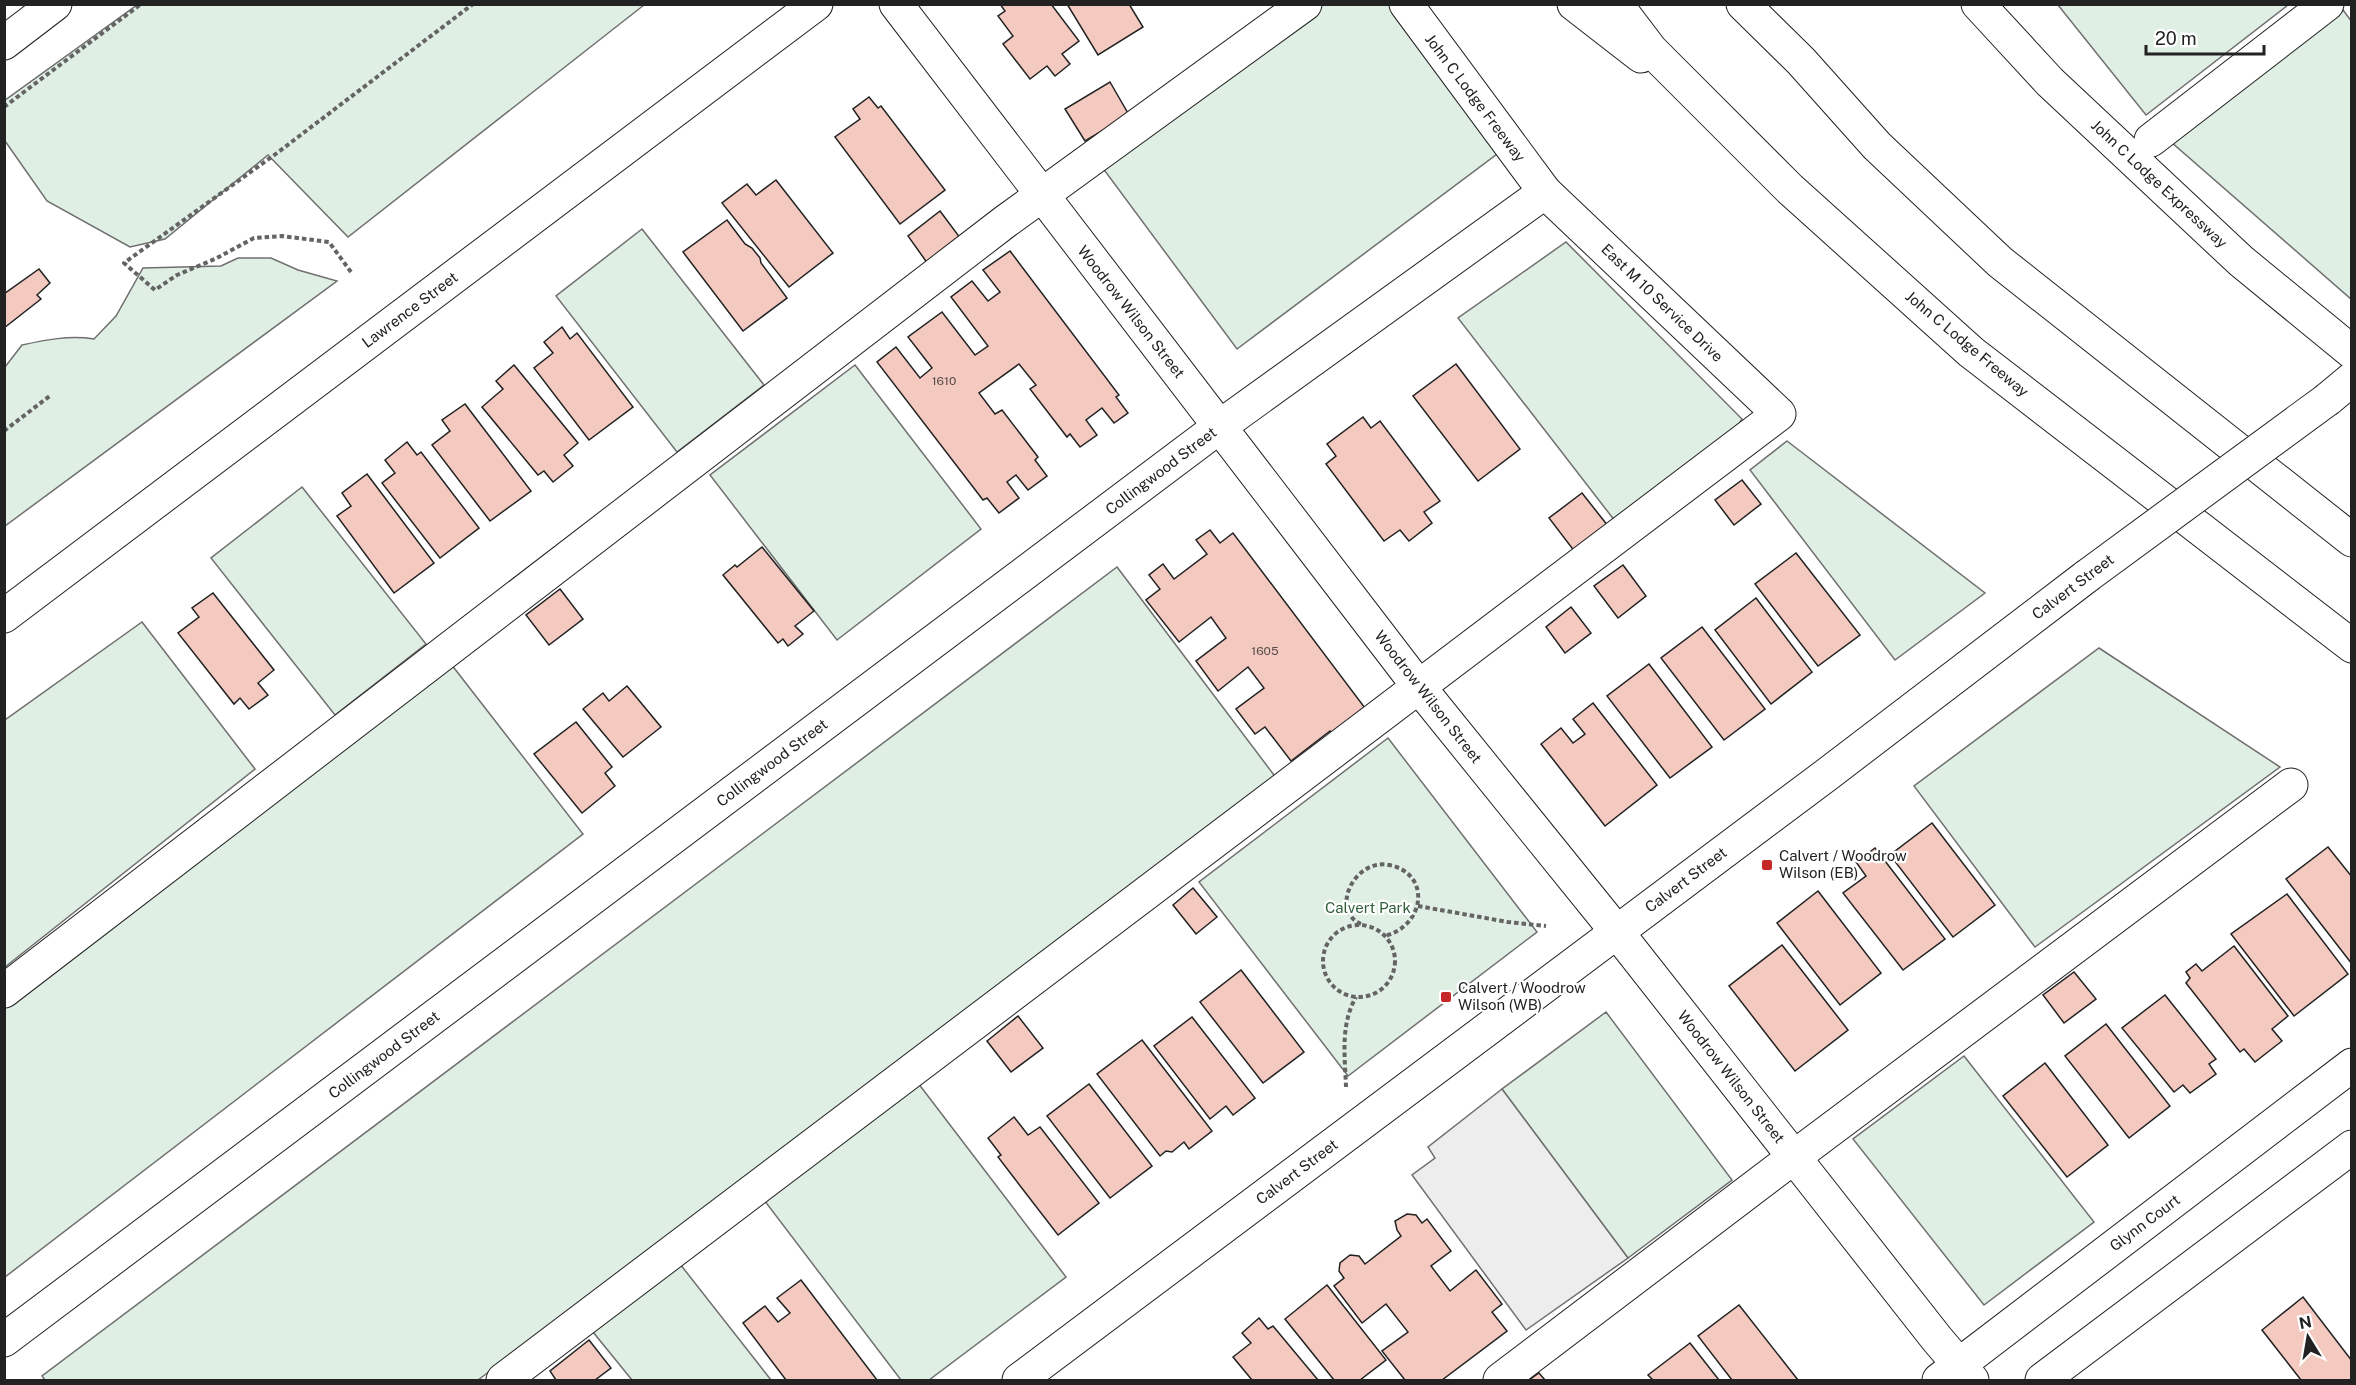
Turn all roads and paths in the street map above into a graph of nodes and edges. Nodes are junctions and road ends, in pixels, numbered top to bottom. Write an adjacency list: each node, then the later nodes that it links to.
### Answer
1 (55, 4): 13 (main road)
2 (141, 4): 15 (path)
3 (473, 4): 19 (path)
4 (816, 4): 26 (main road, Lawrence Street)
5 (896, 4): 18 (main road, Woodrow Wilson Street)
6 (1305, 4): 18 (main road)
7 (1406, 4): 17 (main road, John C Lodge Freeway)
8 (1574, 4): 14 (main road)
9 (1616, 4): 14 (main road, John C Lodge Freeway)
10 (1743, 4): 25 (main road)
11 (1978, 4): 20 (main road, John C Lodge Expressway)
12 (2327, 4): 16 (main road)
13 (4, 43)
14 (1707, 106): 27 (main road, John C Lodge Freeway)
15 (4, 107)
16 (2151, 140)
17 (1545, 192): 23 (main road, Collingwood Street); 28 (main road, East M 10 Service Drive)
18 (1041, 195): 23 (main road, Woodrow Wilson Street); 35 (main road)
19 (351, 272)
20 (2352, 352)
21 (2340, 389): 33 (main road, Calvert Street, bridge)
22 (51, 395): 24 (path)
23 (1219, 427): 28 (main road, Woodrow Wilson Street); 41 (main road, Collingwood Street)
24 (4, 431)
25 (2352, 540)
26 (4, 616)
27 (2352, 646)
28 (1419, 687): 33 (main road, Woodrow Wilson Street); 43 (main road)
29 (2291, 785): 40 (main road)
30 (1418, 906): 31 (path); 32 (path); 34 (path)
31 (1362, 925): 34 (path); 36 (path)
32 (1546, 926)
33 (1617, 932): 40 (main road, Woodrow Wilson Street); 44 (main road, Calvert Street)
34 (1385, 936): 36 (path)
35 (4, 990)
36 (1356, 998): 38 (path)
37 (2352, 1065): 42 (main road, Glynn Court)
38 (1346, 1087)
39 (2352, 1147): 46 (main road)
40 (1794, 1157): 42 (main road, Woodrow Wilson Street); 45 (main road)
41 (4, 1340)
42 (1957, 1375)
43 (504, 1380)
44 (1019, 1380)
45 (1500, 1380)
46 (2042, 1380)

